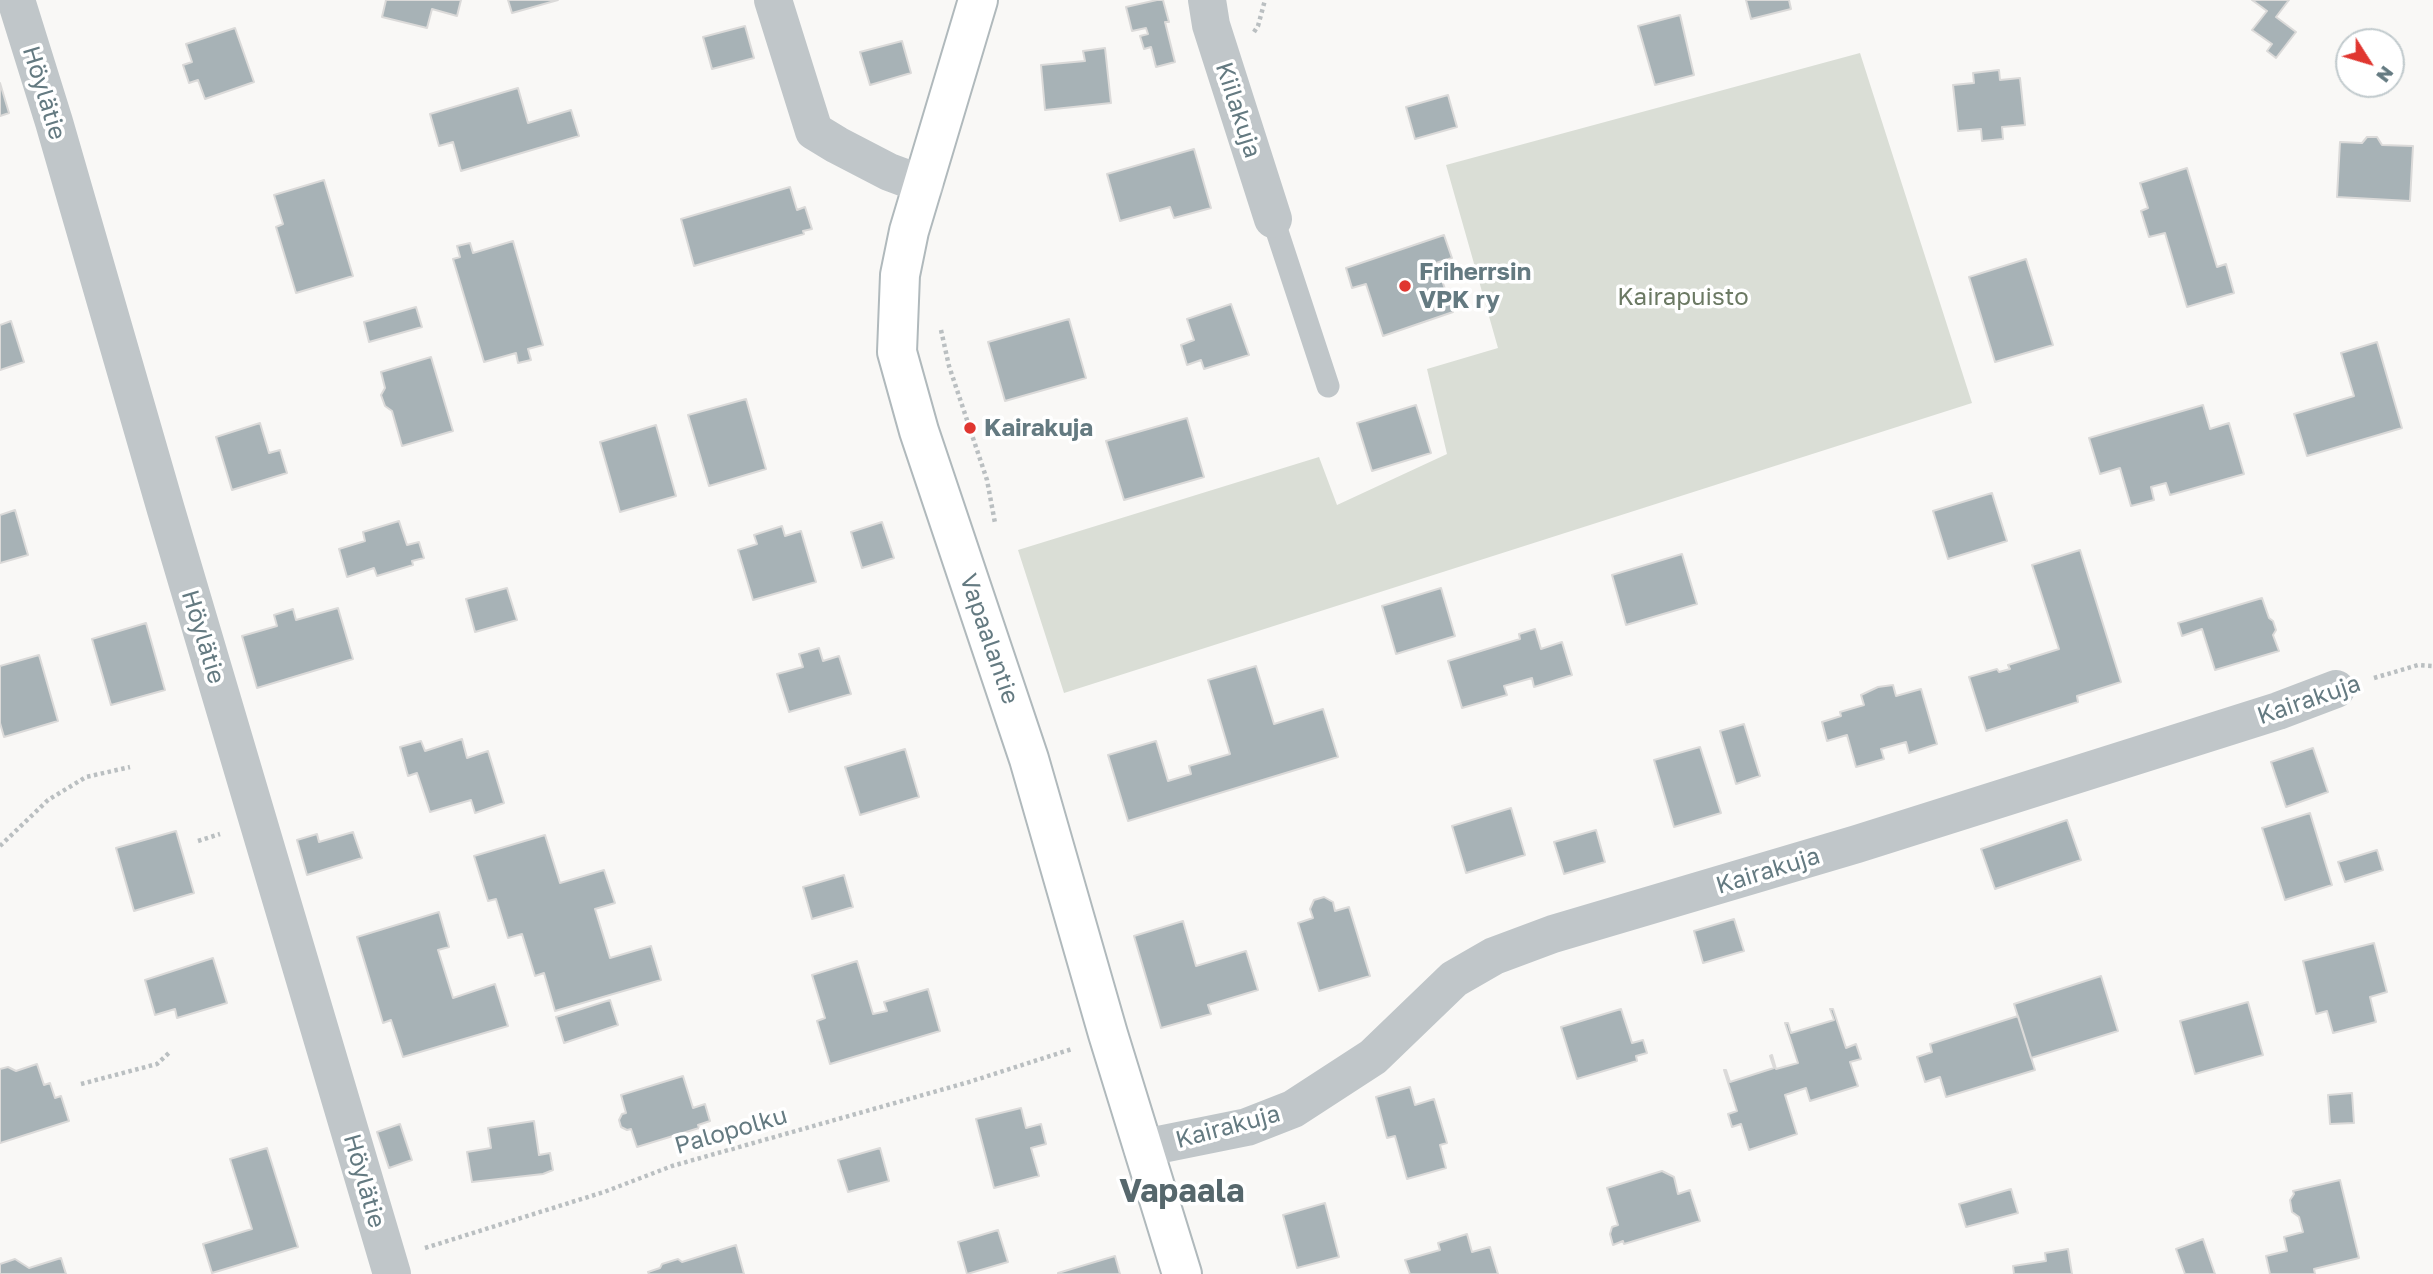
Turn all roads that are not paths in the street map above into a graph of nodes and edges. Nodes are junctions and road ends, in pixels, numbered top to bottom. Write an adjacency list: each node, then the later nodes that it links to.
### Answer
1 (16, 0): 10 (street, Höylätie)
2 (773, 0): 5 (street)
3 (978, 0): 5 (street, Vapaalantie)
4 (1207, 0): 6 (street, Kiilakuja)
5 (924, 185): 9 (street, Vapaalantie)
6 (1273, 219): 7 (lane)
7 (1328, 386)
8 (2336, 689): 9 (street, Kairakuja)
9 (1143, 1148): 11 (street, Vapaalantie)
10 (390, 1266)
11 (1182, 1274)

